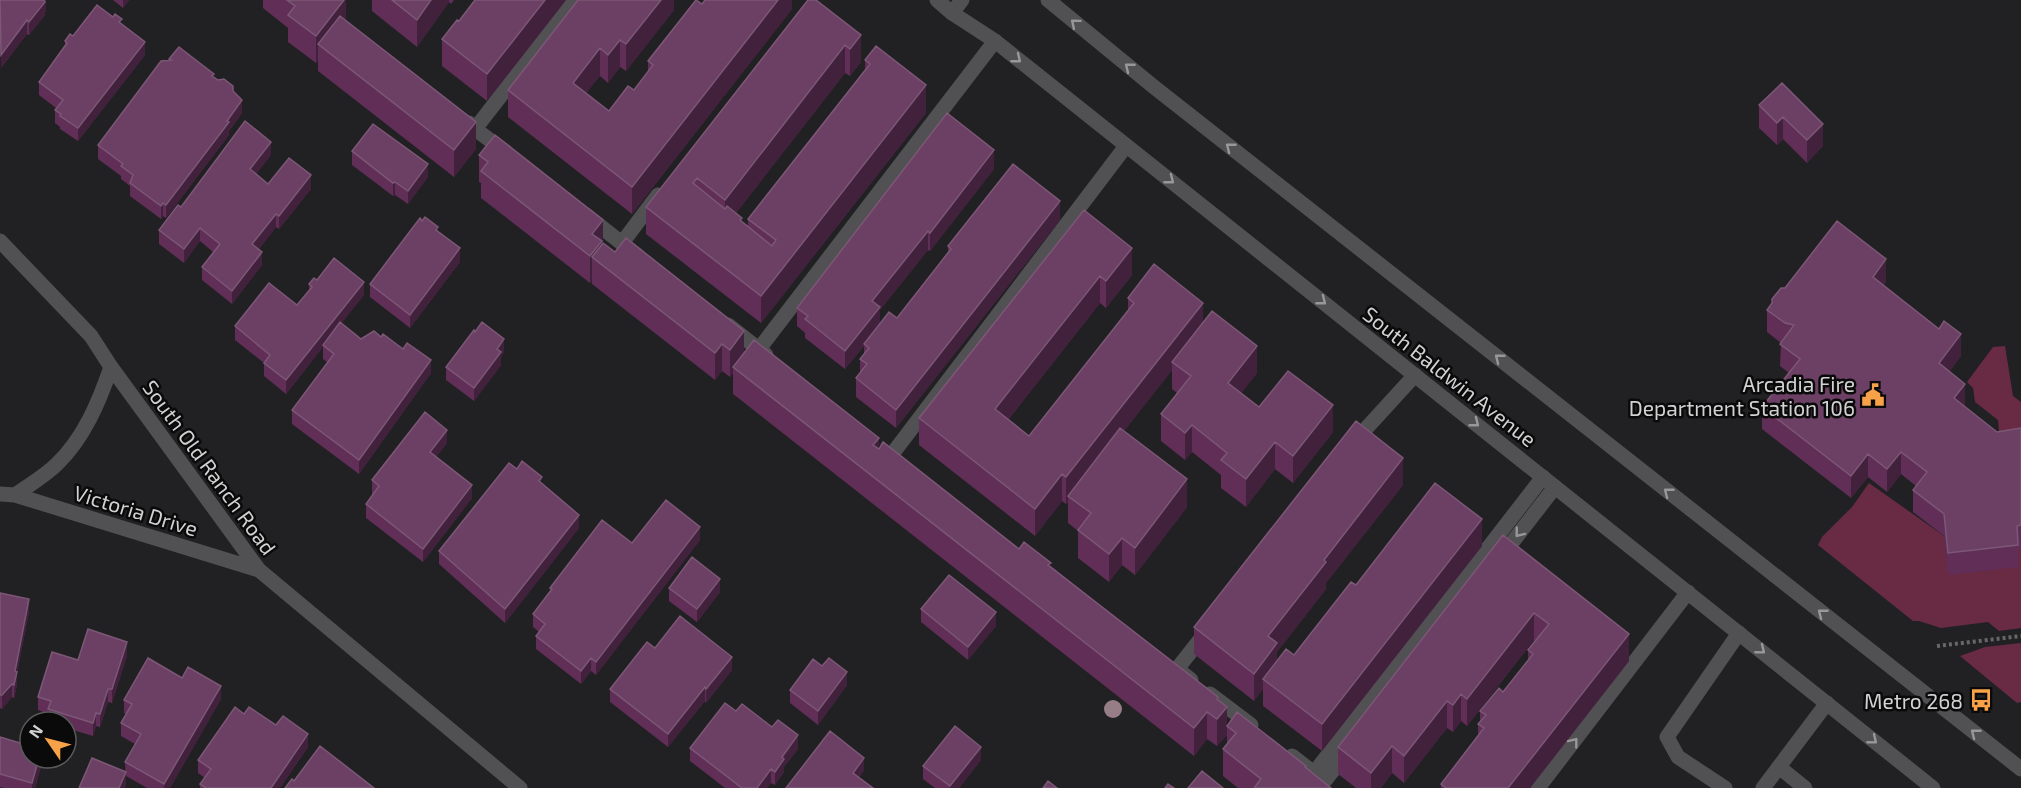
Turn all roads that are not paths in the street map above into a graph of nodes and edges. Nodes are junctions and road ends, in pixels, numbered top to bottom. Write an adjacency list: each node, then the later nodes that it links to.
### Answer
1 (575, 0): 8 (main road)
2 (937, 0): 5 (main road, South Baldwin Avenue)
3 (962, 0): 5 (main road)
4 (1048, 0): 34 (main road, South Baldwin Avenue, one-way to 4)
5 (952, 13): 6 (main road, South Baldwin Avenue)
6 (995, 41): 9 (main road, South Baldwin Avenue, one-way to 9); 17 (main road)
7 (457, 114): 8 (main road)
8 (475, 129): 10 (main road)
9 (1126, 146): 20 (main road, South Baldwin Avenue, one-way to 20); 21 (main road)
10 (521, 164)
11 (665, 187): 14 (main road)
12 (576, 207): 14 (main road)
13 (0, 241): 19 (main road, South Old Ranch Road)
14 (622, 243): 15 (main road)
15 (649, 264)
16 (713, 313): 17 (main road)
17 (759, 349): 18 (main road)
18 (776, 363)
19 (111, 367): 25 (main road); 26 (main road, South Old Ranch Road)
20 (1414, 375): 22 (main road); 23 (main road, South Baldwin Avenue, one-way to 23)
21 (893, 453)
22 (1342, 454)
23 (1543, 477): 24 (main road, South Baldwin Avenue); 32 (main road)
24 (1556, 487): 27 (main road, South Baldwin Avenue); 37 (main road, one-way to 37)
25 (8, 494): 26 (main road, Victoria Drive)
26 (259, 570): 36 (main road, South Old Ranch Road)
27 (1688, 592): 29 (main road, South Baldwin Avenue); 38 (main road, one-way to 27)
28 (1213, 622): 31 (main road)
29 (1739, 633): 30 (main road, South Baldwin Avenue, one-way to 30); 39 (main road)
30 (1827, 704): 33 (main road); 41 (main road, South Baldwin Avenue, one-way to 41)
31 (1259, 731)
32 (1277, 745)
33 (1779, 767): 35 (main road); 40 (main road)
34 (2021, 769)
35 (1766, 787)
36 (520, 788)
37 (1319, 788)
38 (1538, 788)
39 (1725, 788)
40 (1805, 788)
41 (1934, 788)

